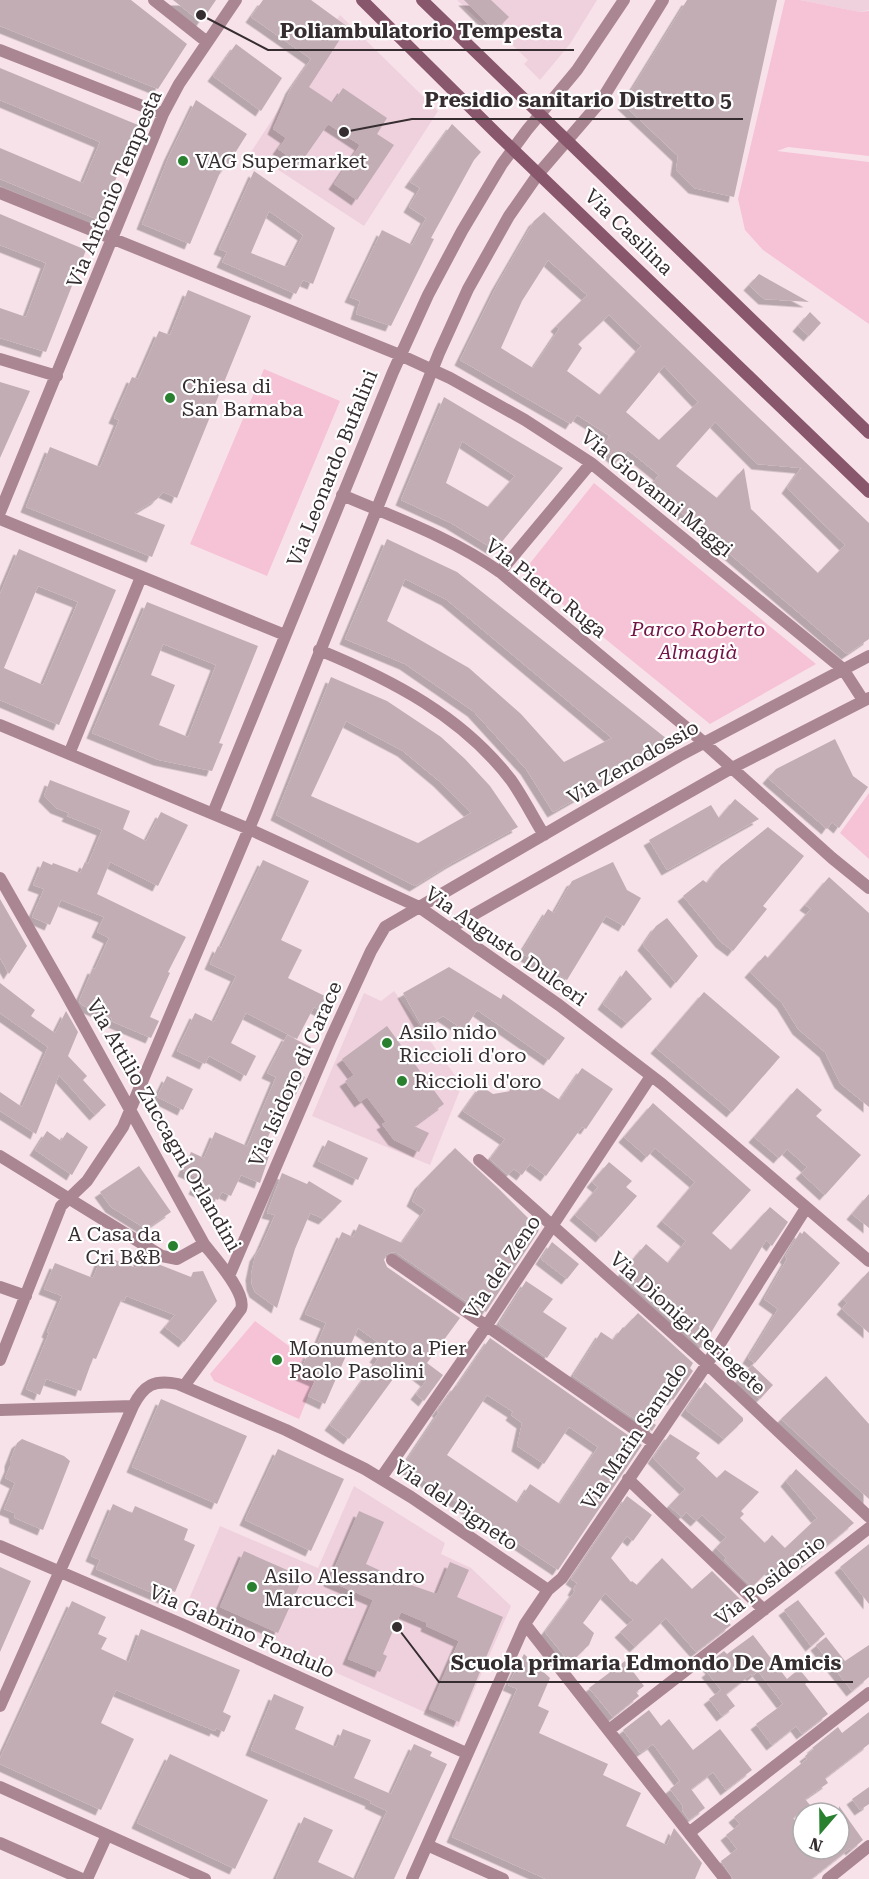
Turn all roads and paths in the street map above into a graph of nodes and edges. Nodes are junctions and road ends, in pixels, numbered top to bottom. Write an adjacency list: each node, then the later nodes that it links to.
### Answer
1 (154, 0): 7 (street)
2 (236, 0): 7 (street, Via Antonio Tempesta)
3 (362, 0): 12 (main road, Via Casilina)
4 (422, 0): 10 (main road, Via Casilina)
5 (624, 0): 10 (street, Via Leonardo Bufalini)
6 (663, 0): 11 (street)
7 (207, 42): 9 (street, Via Antonio Tempesta)
8 (0, 50): 9 (street)
9 (163, 114): 15 (street, Via Antonio Tempesta)
10 (540, 115): 11 (main road, Via Casilina); 12 (street, Via Leonardo Bufalini)
11 (567, 140): 13 (street); 20 (main road, Via Casilina)
12 (512, 148): 13 (main road, Via Casilina); 16 (street, Via Leonardo Bufalini)
13 (539, 173): 18 (street); 22 (main road, Via Casilina)
14 (0, 193): 15 (street)
15 (113, 239): 16 (street); 19 (street, Via Antonio Tempesta)
16 (400, 355): 18 (street, Via Giovanni Maggi); 23 (street, Via Leonardo Bufalini)
17 (0, 359): 19 (street)
18 (432, 370): 21 (street, Via Giovanni Maggi); 24 (street)
19 (57, 376): 25 (street, Via Antonio Tempesta)
20 (869, 433)
21 (591, 463): 27 (street); 32 (street, Via Giovanni Maggi)
22 (869, 492)
23 (342, 495): 24 (street, Via Pietro Ruga); 29 (street, Via Leonardo Bufalini)
24 (377, 510): 27 (street, Via Pietro Ruga); 30 (street)
25 (0, 512)
26 (0, 519): 28 (street)
27 (500, 572): 35 (street, Via Pietro Ruga)
28 (141, 577): 29 (street); 36 (street)
29 (285, 635): 38 (street, Via Leonardo Bufalini)
30 (319, 650): 39 (street); 40 (street)
31 (869, 656): 32 (street, Via Zenodossio)
32 (843, 669): 33 (street, Via Giovanni Maggi); 35 (street, Via Zenodossio)
33 (866, 699): 37 (street)
34 (0, 725): 36 (street, Via Augusto Dulceri)
35 (704, 743): 37 (street, Via Pietro Ruga); 40 (street, Via Zenodossio)
36 (69, 754): 38 (street, Via Augusto Dulceri)
37 (730, 769): 42 (street, Via Pietro Ruga); 44 (street)
38 (213, 813): 39 (street, Via Augusto Dulceri)
39 (249, 829): 43 (street, Via Augusto Dulceri); 46 (street)
40 (544, 835): 43 (street, Via Zenodossio)
41 (0, 878): 46 (street, Via Attilio Zuccagni Orlandini)
42 (869, 888)
43 (419, 907): 44 (street, Via Augusto Dulceri); 55 (street, Via Isidoro di Carace)
44 (450, 928): 45 (street, Via Augusto Dulceri)
45 (651, 1076): 50 (street, Via Augusto Dulceri); 51 (street, Via dei Zeno)
46 (130, 1110): 49 (street); 52 (street, Via Attilio Zuccagni Orlandini)
47 (0, 1156): 49 (street)
48 (479, 1160): 51 (street, Via Dionigi Periegete)
49 (68, 1199): 52 (street); 57 (street)
50 (806, 1208): 54 (street, Via Augusto Dulceri); 60 (street, Via Marin Sanudo)
51 (552, 1227): 58 (street, Via dei Zeno); 60 (street, Via Dionigi Periegete)
52 (204, 1244): 55 (street, Via Attilio Zuccagni Orlandini)
53 (392, 1260): 58 (street)
54 (869, 1261)
55 (229, 1276): 61 (street, Via Attilio Zuccagni Orlandini)
56 (0, 1287): 57 (street)
57 (26, 1296): 59 (street)
58 (487, 1325): 64 (street); 65 (street, Via dei Zeno)
59 (0, 1360)
60 (707, 1364): 64 (street, Via Marin Sanudo); 67 (street, Via Dionigi Periegete)
61 (184, 1386): 62 (street, Via del Pigneto); 65 (street, Via del Pigneto)
62 (133, 1406): 63 (street); 70 (street)
63 (0, 1410)
64 (653, 1442): 66 (street, Via Marin Sanudo)
65 (381, 1478): 71 (street, Via del Pigneto)
66 (628, 1479): 71 (street, Via Marin Sanudo); 72 (street)
67 (869, 1517)
68 (869, 1528): 72 (street, Via Posidonio)
69 (0, 1546): 70 (street, Via Gabrino Fondulo)
70 (60, 1572): 75 (street); 77 (street, Via Gabrino Fondulo)
71 (548, 1590): 73 (street)
72 (764, 1610): 76 (street, Via Posidonio)
73 (525, 1624): 76 (street); 77 (street)
74 (869, 1693): 79 (street)
75 (0, 1706)
76 (609, 1730): 79 (street)
77 (466, 1754): 82 (street)
78 (0, 1787): 80 (street)
79 (690, 1832): 89 (street)
80 (107, 1835): 85 (street); 86 (street)
81 (0, 1843): 84 (street)
82 (427, 1845): 87 (street); 88 (street)
83 (869, 1846): 90 (street)
84 (82, 1879)
85 (87, 1879)
86 (205, 1879)
87 (412, 1879)
88 (503, 1879)
89 (725, 1879)
90 (828, 1879)

